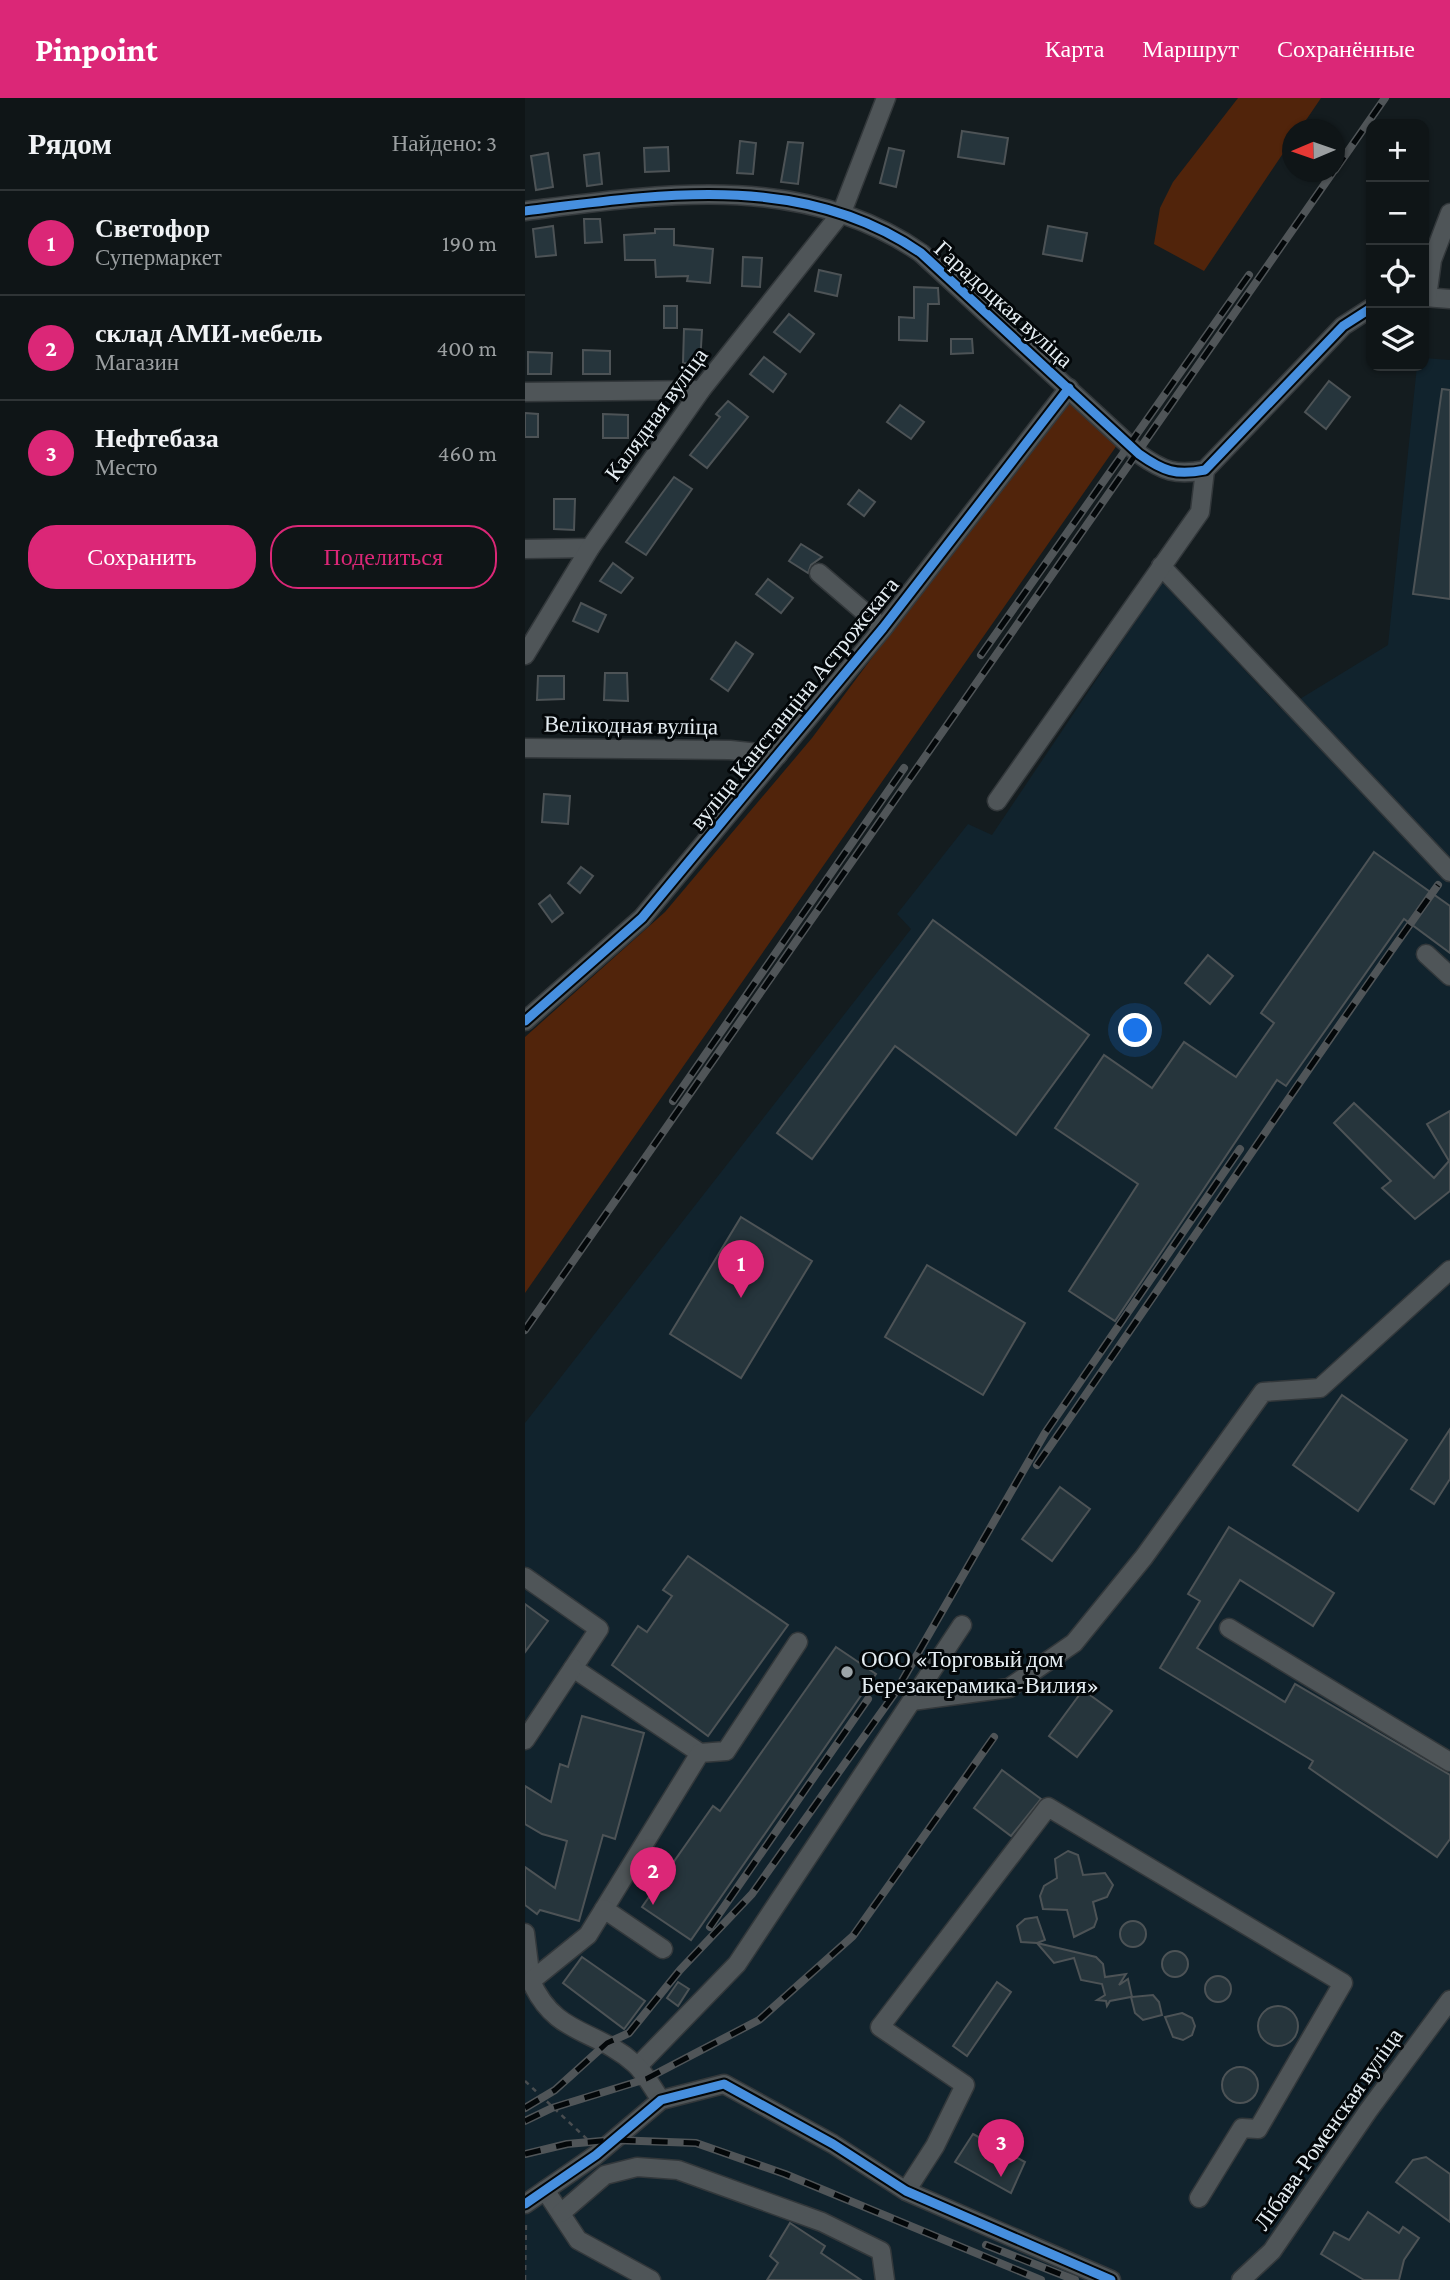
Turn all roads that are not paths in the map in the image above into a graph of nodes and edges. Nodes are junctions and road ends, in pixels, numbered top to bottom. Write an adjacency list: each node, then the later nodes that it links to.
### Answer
1 (887, 98): 3 (street, Калядная вуліца)
2 (525, 211): 3 (street, Гарадоцкая вуліца)
3 (842, 212): 11 (street, Гарадоцкая вуліца); 12 (street, Калядная вуліца)
4 (1450, 213): 5 (street)
5 (1445, 243): 6 (street)
6 (1441, 261): 7 (street)
7 (1429, 290)
8 (1429, 297): 9 (street)
9 (1450, 299)
10 (1366, 312): 14 (street)
11 (1069, 388): 14 (street, Гарадоцкая вуліца); 19 (street, вуліца Канстанціна Астрожскага)
12 (701, 390): 13 (street); 15 (street, Калядная вуліца)
13 (525, 392)
14 (1205, 470): 17 (street)
15 (590, 548): 16 (street); 20 (street, Калядная вуліца)
16 (525, 549)
17 (1161, 566): 23 (street); 24 (street)
18 (819, 573): 19 (street)
19 (883, 628): 22 (street, вуліца Канстанціна Астрожскага)
20 (525, 655)
21 (525, 748): 22 (street, Велікодная вуліца)
22 (778, 755): 27 (street, вуліца Канстанціна Астрожскага)
23 (997, 802)
24 (1450, 872)
25 (1426, 954): 26 (street)
26 (1450, 976)
27 (525, 1021)
28 (1450, 1270): 34 (street)
29 (525, 1577): 33 (street)
30 (962, 1625): 34 (street)
31 (1229, 1628): 37 (street)
32 (798, 1642): 36 (street)
33 (573, 1668): 35 (street); 36 (street)
34 (912, 1701): 43 (street)
35 (525, 1740)
36 (699, 1753): 38 (street)
37 (1450, 1762)
38 (604, 1909): 40 (street); 41 (street)
39 (525, 1933): 41 (street)
40 (663, 1949)
41 (531, 1981): 43 (street)
42 (1450, 2000): 53 (street, Лібава-Роменская вуліца)
43 (638, 2066): 44 (street)
44 (661, 2100): 45 (street); 46 (street)
45 (545, 2190): 48 (street); 49 (street)
46 (905, 2191): 47 (street); 52 (street)
47 (1199, 2198)
48 (526, 2203)
49 (561, 2213): 50 (street); 51 (street)
50 (651, 2280)
51 (885, 2280)
52 (1111, 2280)
53 (1241, 2280)

